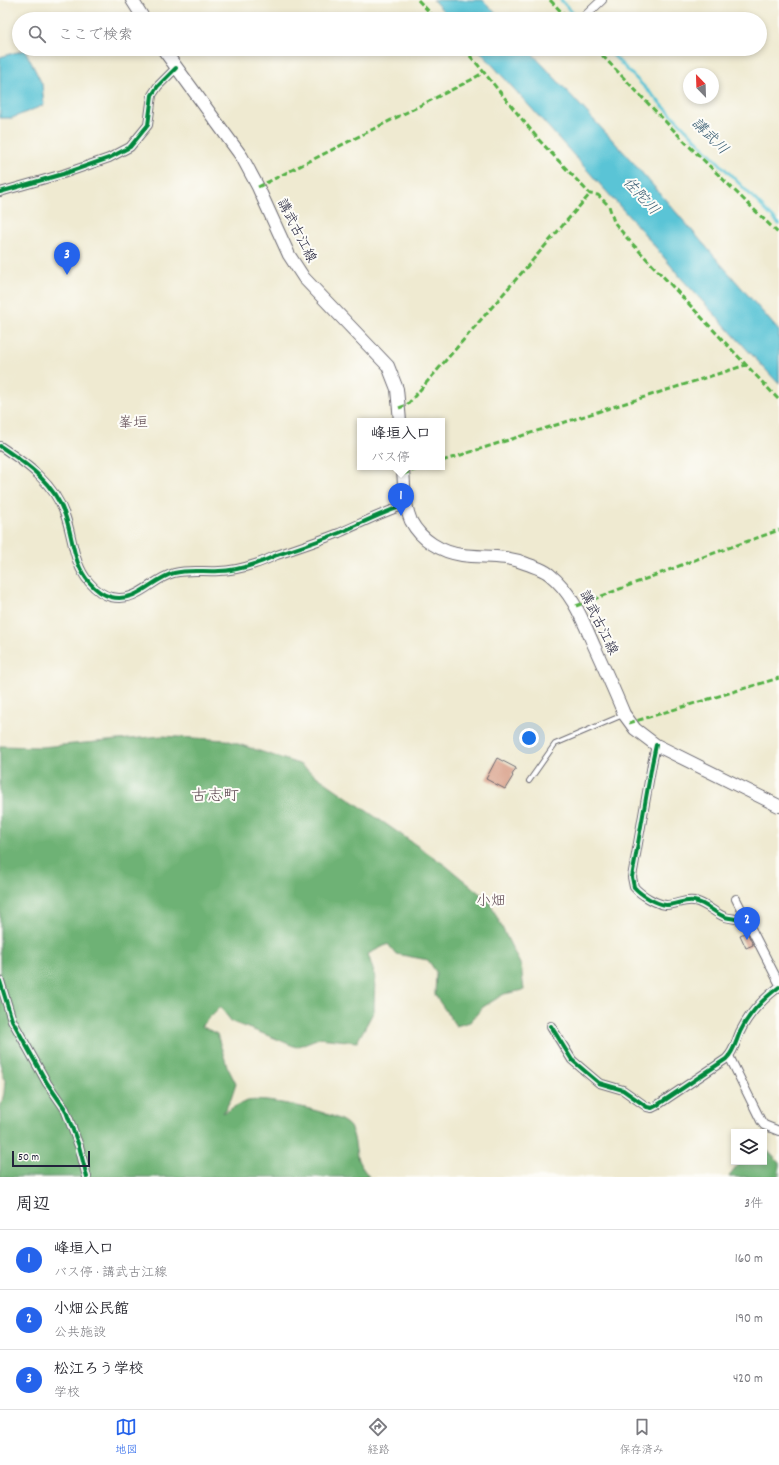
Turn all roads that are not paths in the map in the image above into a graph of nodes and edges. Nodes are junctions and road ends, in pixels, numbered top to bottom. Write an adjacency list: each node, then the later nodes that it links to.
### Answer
1 (132, 0): 3 (main road)
2 (602, 0): 4 (street)
3 (140, 12)
4 (589, 12)
5 (168, 56): 6 (main road, 講武古江線)
6 (176, 68): 7 (street); 8 (main road, 講武古江線)
7 (0, 192)
8 (400, 418)
9 (0, 446): 11 (street)
10 (403, 470): 11 (main road, 講武古江線)
11 (406, 505): 12 (main road, 講武古江線)
12 (624, 714): 13 (main road, 講武古江線); 14 (lane)
13 (656, 745): 15 (main road, 講武古江線); 17 (street)
14 (529, 781)
15 (779, 806)
16 (736, 899): 17 (street)
17 (748, 923): 19 (street)
18 (0, 981): 24 (street)
19 (779, 983)
20 (779, 987): 22 (street)
21 (551, 1026): 22 (street)
22 (729, 1056): 23 (street)
23 (779, 1131)
24 (87, 1177)

